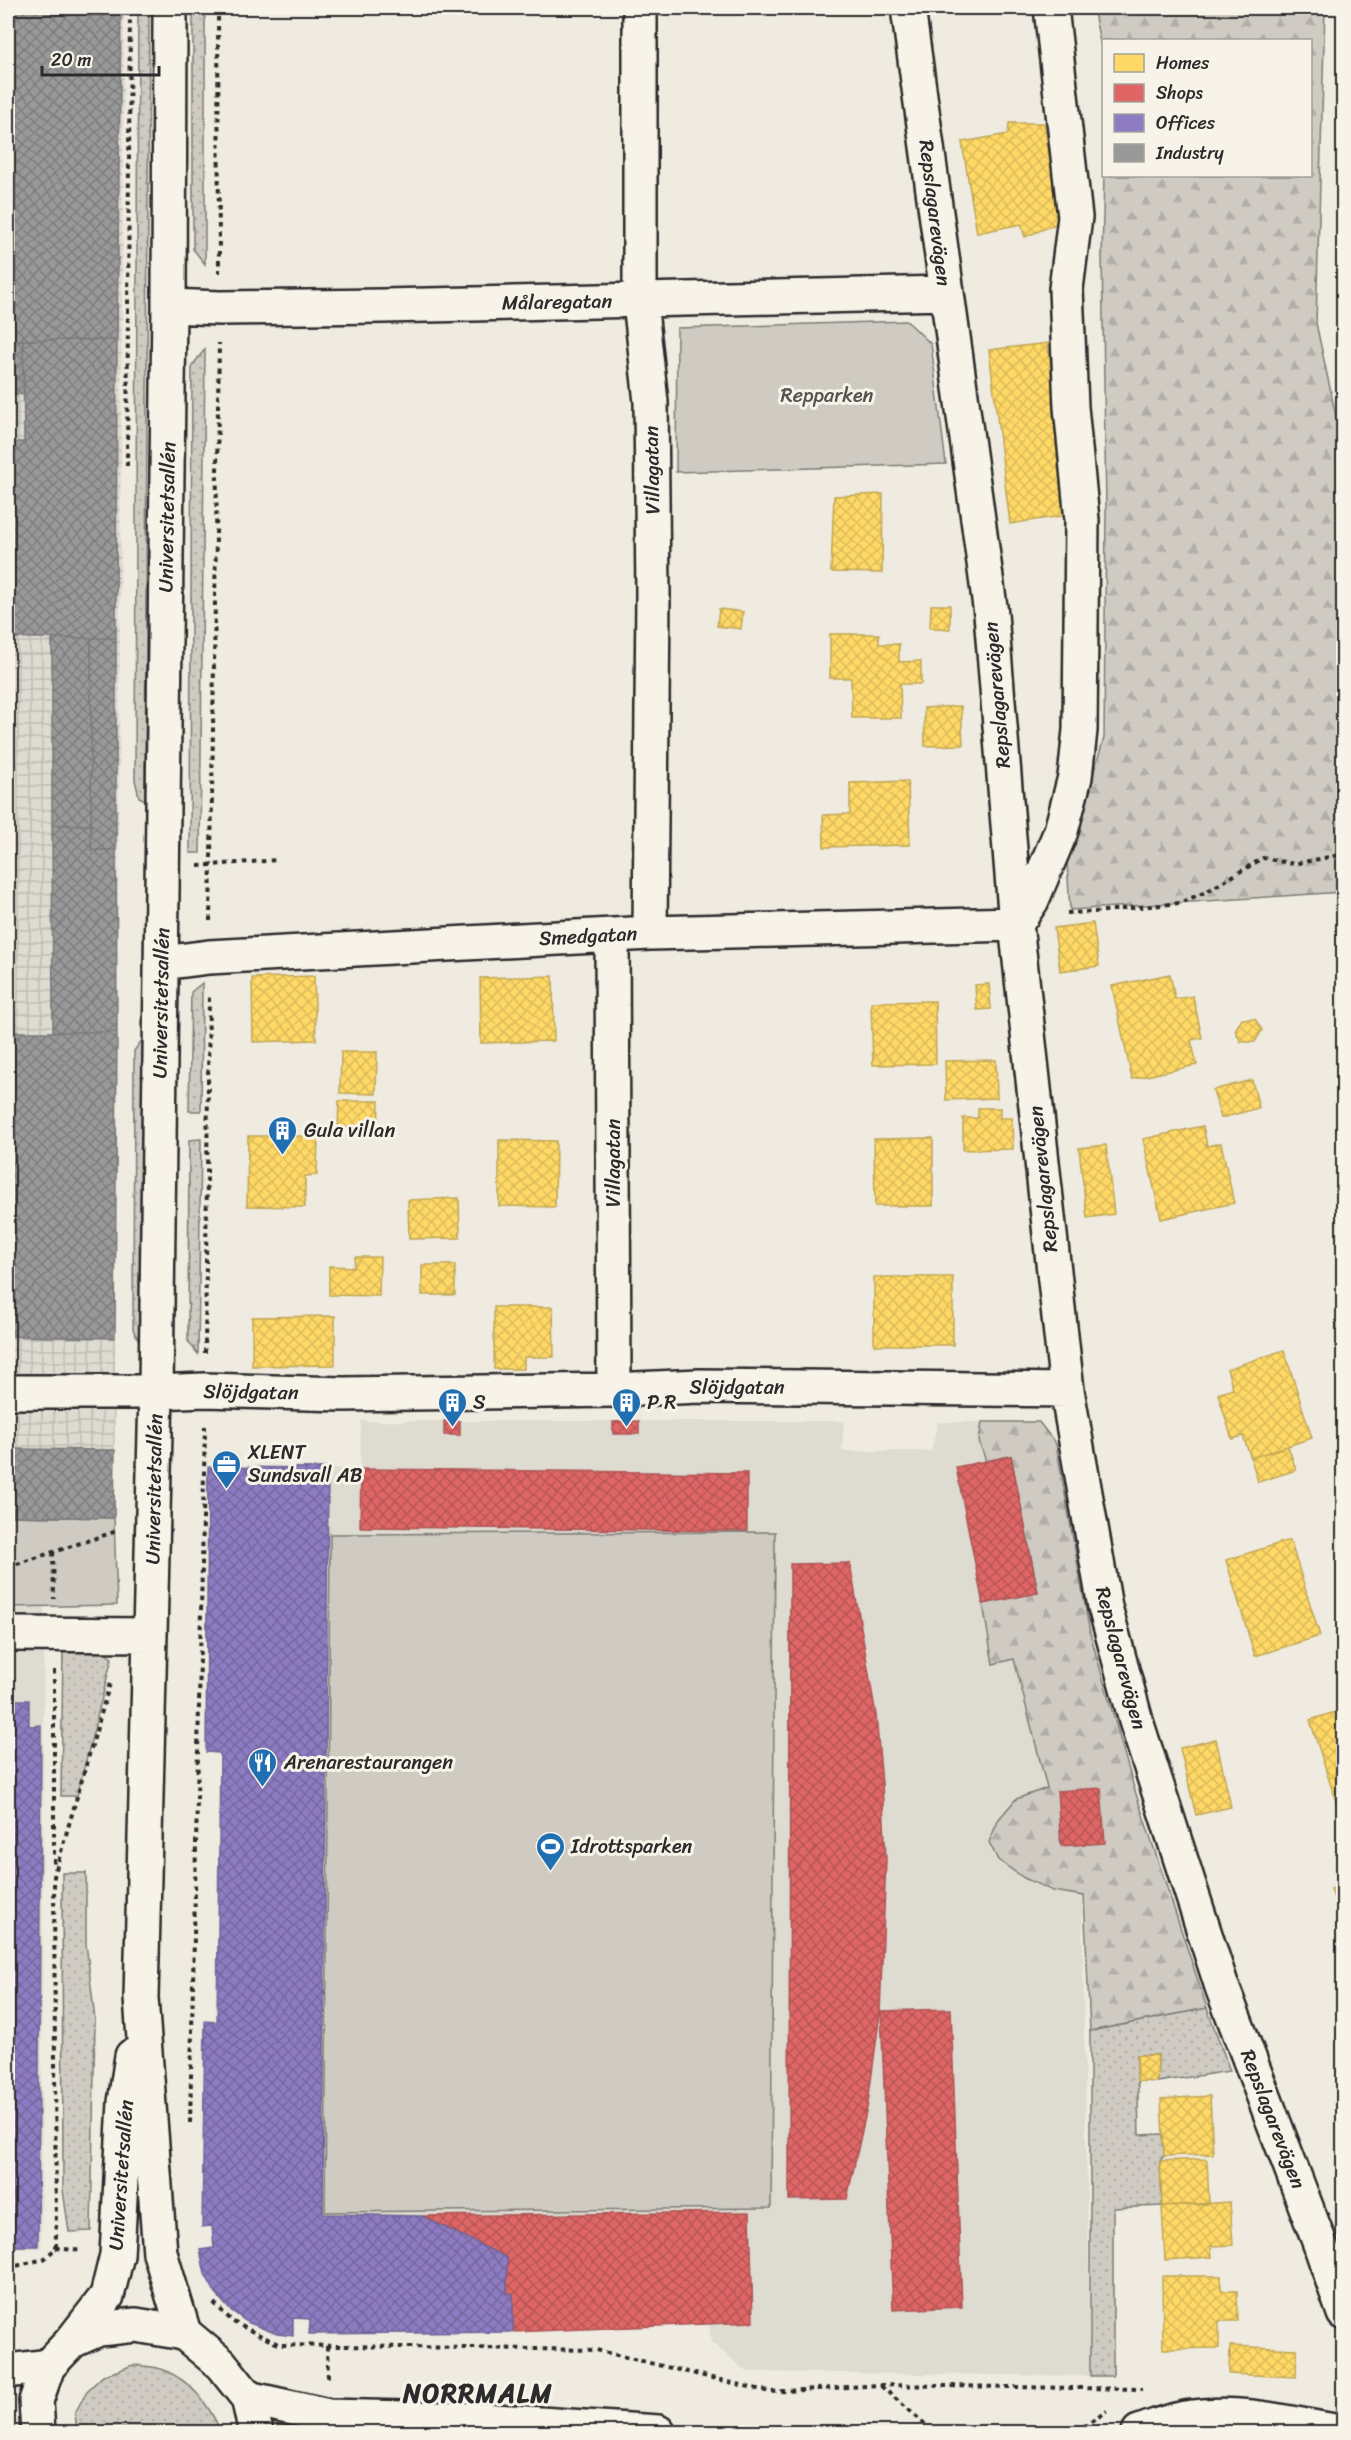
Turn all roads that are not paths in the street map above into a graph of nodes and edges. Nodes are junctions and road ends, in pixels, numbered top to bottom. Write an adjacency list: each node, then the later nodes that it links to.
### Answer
1 (170, 8): 7 (street, Universitetsallén)
2 (640, 8): 6 (street, Villagatan)
3 (908, 8): 5 (street, Repslagarevägen)
4 (1051, 8): 8 (street)
5 (946, 293): 6 (street, Målaregatan); 8 (street, Repslagarevägen)
6 (640, 302): 7 (street, Målaregatan); 9 (street, Villagatan)
7 (169, 306): 11 (street, Universitetsallén)
8 (1016, 924): 9 (street, Smedgatan); 13 (street, Repslagarevägen)
9 (650, 933): 10 (street, Smedgatan)
10 (612, 936): 11 (street, Smedgatan); 12 (street, Villagatan)
11 (162, 963): 15 (street, Universitetsallén)
12 (614, 1390): 13 (street, Slöjdgatan); 15 (street, Slöjdgatan)
13 (1067, 1390): 19 (street, Repslagarevägen)
14 (8, 1392): 15 (street, Slöjdgatan)
15 (156, 1392): 17 (street, Universitetsallén)
16 (8, 1634): 17 (street)
17 (137, 1635): 18 (street, Universitetsallén)
18 (141, 1998): 20 (street, Universitetsallén); 21 (street, Universitetsallén)
19 (1344, 2313)
20 (184, 2333): 21 (street); 24 (street)
21 (72, 2341): 22 (street, Universitetsallén)
22 (48, 2367): 23 (street); 26 (street)
23 (8, 2371)
24 (248, 2398): 27 (street); 28 (street)
25 (1152, 2430): 29 (street)
26 (38, 2433)
27 (256, 2433)
28 (658, 2433)
29 (1340, 2433)

